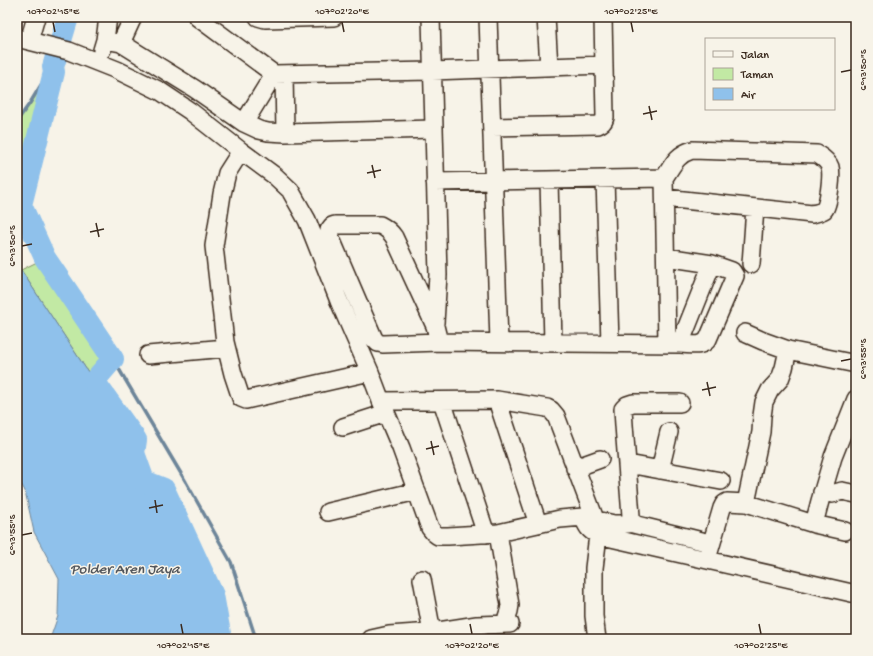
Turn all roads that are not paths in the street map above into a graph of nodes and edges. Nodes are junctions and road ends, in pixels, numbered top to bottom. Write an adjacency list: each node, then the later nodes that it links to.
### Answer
1 (36, 17): 11 (street)
2 (108, 17): 12 (street)
3 (133, 17): 12 (street)
4 (197, 17): 18 (street)
5 (258, 17): 6 (street)
6 (334, 17)
7 (430, 17): 17 (street)
8 (488, 17): 16 (street)
9 (546, 17): 15 (street)
10 (603, 17): 14 (street)
11 (30, 41): 13 (street)
12 (113, 42): 13 (street); 19 (street)
13 (98, 62): 23 (street)
14 (604, 65): 15 (street); 20 (street)
15 (549, 67): 16 (street)
16 (489, 69): 17 (street); 20 (street)
17 (432, 72): 18 (street); 21 (street)
18 (279, 74): 19 (street); 22 (street)
19 (244, 123): 22 (street)
20 (492, 127): 27 (street)
21 (433, 129): 22 (street); 28 (street)
22 (285, 133)
23 (241, 151): 40 (street); 44 (street)
24 (664, 178): 25 (street); 29 (street); 30 (street)
25 (605, 179): 26 (street); 38 (street)
26 (549, 180): 27 (street); 37 (street)
27 (494, 181): 28 (street); 36 (street)
28 (435, 182): 35 (street)
29 (665, 198): 30 (street); 31 (street)
30 (755, 208): 33 (street)
31 (666, 257): 32 (street); 39 (street)
32 (712, 264): 39 (street); 39 (street)
33 (751, 264)
34 (745, 333): 41 (street)
35 (437, 334): 35 (street); 36 (street)
36 (499, 342): 37 (street)
37 (553, 343): 38 (street)
38 (610, 343): 39 (street)
39 (674, 343)
40 (226, 348): 42 (street); 44 (street)
41 (788, 350): 43 (street); 61 (street)
42 (148, 355)
43 (856, 364)
44 (370, 372): 49 (street)
45 (497, 400): 47 (street); 55 (street); 64 (street)
46 (856, 400): 50 (street)
47 (442, 401): 49 (street); 68 (street)
48 (680, 404): 54 (street)
49 (383, 407): 51 (street); 58 (street)
50 (853, 417): 59 (street)
51 (343, 427)
52 (669, 432): 56 (street)
53 (600, 459): 55 (street)
54 (628, 464): 56 (street); 63 (street)
55 (575, 468): 65 (street)
56 (660, 470): 57 (street)
57 (721, 481)
58 (417, 491): 62 (street); 68 (street)
59 (822, 492): 60 (street); 66 (street)
60 (856, 494)
61 (746, 503): 66 (street); 70 (street)
62 (328, 512)
63 (629, 523): 65 (street); 69 (street)
64 (538, 524): 65 (street); 68 (street)
65 (592, 524): 70 (street); 76 (street)
66 (814, 524): 67 (street)
67 (845, 531)
68 (492, 534): 74 (street)
69 (702, 540)
70 (707, 559): 72 (street)
71 (422, 579): 73 (street)
72 (856, 594)
73 (432, 632): 74 (street); 75 (street)
74 (477, 632)
75 (371, 639)
76 (597, 639)

